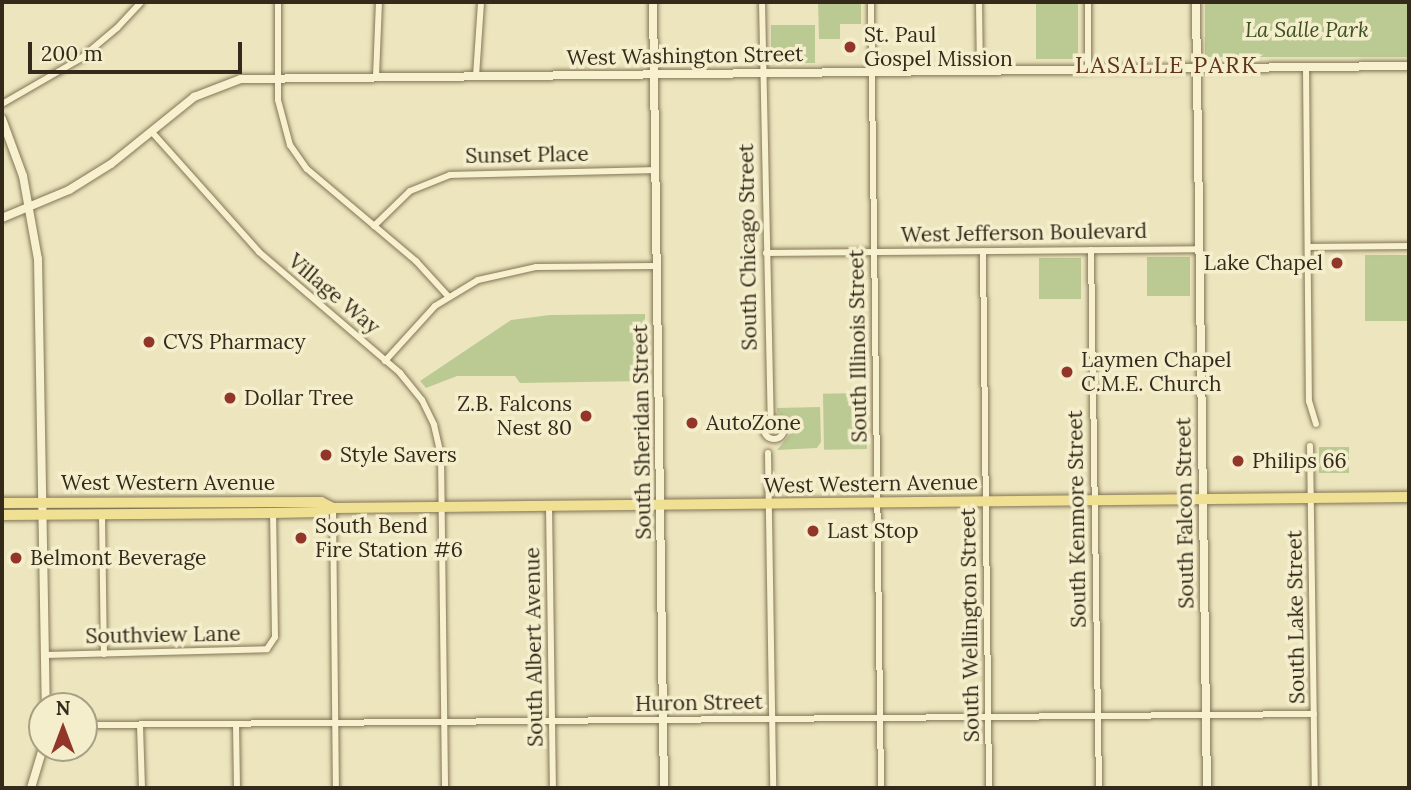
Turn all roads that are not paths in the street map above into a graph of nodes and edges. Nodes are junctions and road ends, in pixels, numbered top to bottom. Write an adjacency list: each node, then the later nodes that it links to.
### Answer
1 (141, 2): 22 (street)
2 (278, 2): 21 (street)
3 (379, 2): 19 (street)
4 (481, 2): 20 (street)
5 (653, 2): 18 (street, South Sheridan Street)
6 (762, 2): 17 (street, South Chicago Street)
7 (871, 2): 16 (street, South Illinois Street)
8 (979, 2): 15 (street)
9 (1087, 2): 14 (street)
10 (1196, 2): 13 (street, South Falcon Street)
11 (1409, 66): 12 (street, West Washington Street)
12 (1306, 67): 13 (street, West Washington Street); 30 (street)
13 (1197, 68): 14 (street, West Washington Street); 31 (street, South Falcon Street)
14 (1088, 69): 15 (street, West Washington Street)
15 (980, 71): 16 (street, West Washington Street)
16 (872, 72): 17 (street, West Washington Street); 34 (street, South Illinois Street)
17 (764, 73): 18 (street, West Washington Street); 35 (street, South Chicago Street)
18 (654, 75): 20 (street, West Washington Street); 25 (street, South Sheridan Street)
19 (376, 76): 20 (street, West Washington Street); 21 (street, West Washington Street)
20 (476, 76)
21 (278, 77): 24 (street, West Washington Street); 28 (street)
22 (2, 104)
23 (2, 119): 26 (street)
24 (151, 131): 26 (street, West Washington Street); 38 (street, Village Way)
25 (656, 170): 28 (street, Sunset Place); 36 (street, South Sheridan Street)
26 (30, 207): 27 (street, West Washington Street); 49 (street)
27 (2, 218)
28 (374, 226): 37 (street)
29 (1409, 246): 30 (street)
30 (1308, 247): 40 (street)
31 (1199, 249): 32 (street, West Jefferson Boulevard); 45 (street, South Falcon Street)
32 (1091, 250): 33 (street, West Jefferson Boulevard); 46 (street, South Kenmore Street)
33 (983, 251): 34 (street, West Jefferson Boulevard); 47 (street, South Wellington Street)
34 (874, 252): 35 (street, West Jefferson Boulevard); 50 (street, South Illinois Street)
35 (766, 253): 39 (street, South Chicago Street)
36 (657, 266): 37 (street); 51 (street, South Sheridan Street)
37 (449, 296): 38 (street)
38 (386, 360): 54 (street, Village Way)
39 (771, 420)
40 (1316, 424)
41 (1310, 446): 44 (street, South Lake Street)
42 (768, 453): 52 (street)
43 (1409, 497): 44 (main road, West Western Avenue)
44 (1311, 498): 45 (main road, West Western Avenue); 63 (street, South Lake Street)
45 (1203, 500): 46 (main road, West Western Avenue); 64 (street, South Falcon Street)
46 (1095, 501): 47 (main road, West Western Avenue); 65 (street, South Kenmore Street)
47 (986, 502): 50 (main road, West Western Avenue); 66 (street, South Wellington Street)
48 (2, 503): 49 (main road, West Western Avenue)
49 (43, 503): 55 (main road, West Western Avenue); 58 (street)
50 (877, 503): 52 (main road, West Western Avenue); 67 (street, South Illinois Street)
51 (660, 505): 52 (main road, West Western Avenue); 53 (main road, West Western Avenue); 69 (street, South Sheridan Street)
52 (769, 505): 68 (street)
53 (549, 506): 54 (main road, West Western Avenue); 70 (street, South Albert Avenue)
54 (442, 507): 55 (main road, West Western Avenue); 72 (street, Village Way)
55 (333, 508): 56 (main road, West Western Avenue); 71 (street)
56 (273, 513): 59 (main road, West Western Avenue); 60 (street, Southview Lane)
57 (2, 515): 58 (main road, West Western Avenue)
58 (43, 515): 59 (main road, West Western Avenue); 61 (street)
59 (102, 515): 60 (street)
60 (104, 654): 61 (street, Southview Lane)
61 (45, 655): 62 (street)
62 (46, 692)
63 (1314, 714): 64 (street, Huron Street); 89 (street, South Lake Street)
64 (1206, 716): 65 (street, Huron Street); 88 (street, South Falcon Street)
65 (1097, 717): 66 (street, Huron Street); 87 (street, South Kenmore Street)
66 (988, 718): 67 (street, Huron Street); 86 (street, South Wellington Street)
67 (880, 719): 68 (street, Huron Street); 85 (street, South Illinois Street)
68 (772, 720): 69 (street, Huron Street); 84 (street)
69 (663, 721): 70 (street, Huron Street); 83 (street, South Sheridan Street)
70 (552, 722): 72 (street, Huron Street); 82 (street, South Albert Avenue)
71 (335, 723): 72 (street, Huron Street); 73 (street, Huron Street); 80 (street)
72 (444, 723): 81 (street, Village Way)
73 (236, 724): 75 (street, Huron Street); 79 (street)
74 (98, 725): 75 (street, Huron Street)
75 (140, 725): 78 (street)
76 (39, 762): 77 (street)
77 (31, 788)
78 (142, 788)
79 (237, 788)
80 (336, 788)
81 (445, 788)
82 (553, 788)
83 (664, 788)
84 (773, 788)
85 (881, 788)
86 (989, 788)
87 (1098, 788)
88 (1207, 788)
89 (1315, 788)

